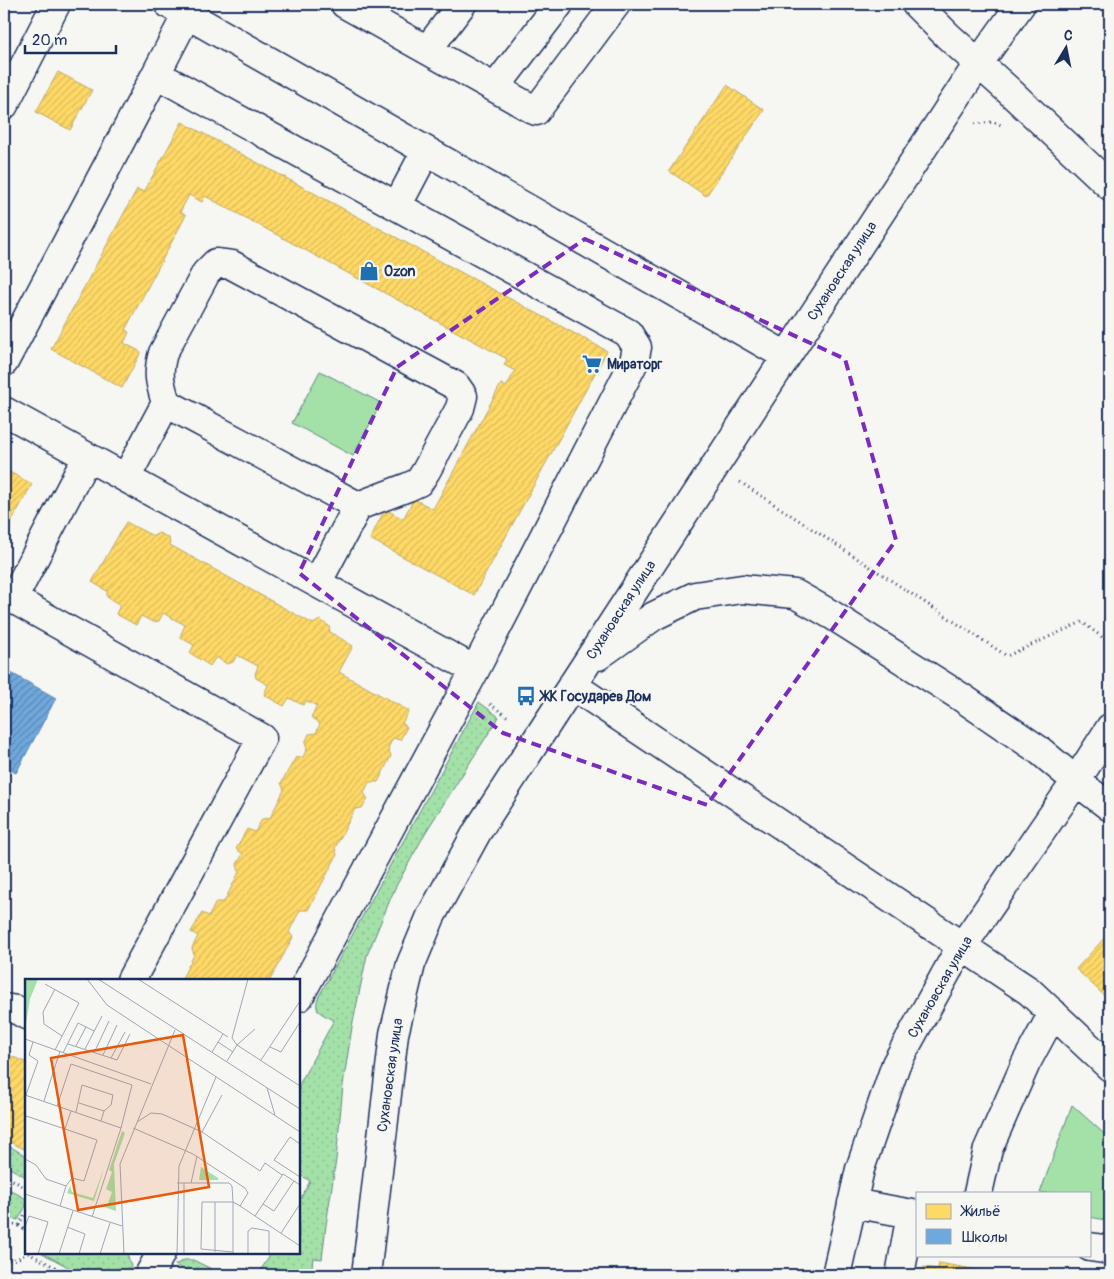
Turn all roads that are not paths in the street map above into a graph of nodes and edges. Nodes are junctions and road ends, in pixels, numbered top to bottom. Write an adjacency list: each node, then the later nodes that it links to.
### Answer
1 (56, 4): 13 (street)
2 (462, 4): 9 (street)
3 (559, 4): 12 (street)
4 (616, 4): 12 (street)
5 (916, 4): 10 (street)
6 (1021, 4): 10 (street, Сухановская улица)
7 (359, 7): 9 (street)
8 (178, 9): 11 (street); 14 (street)
9 (427, 50): 12 (street)
10 (978, 64): 15 (street); 17 (street, Сухановская улица)
11 (156, 74): 16 (street); 18 (street)
12 (495, 88)
13 (4, 105)
14 (426, 151): 16 (street); 17 (street)
15 (1110, 186)
16 (397, 206): 26 (street)
17 (786, 356): 27 (street, Сухановская улица)
18 (4, 362)
19 (166, 403): 22 (street); 23 (street); 23 (street)
20 (4, 411): 21 (street)
21 (88, 457): 22 (street); 25 (street)
22 (126, 478): 24 (street)
23 (358, 506): 24 (street)
24 (317, 583): 26 (street)
25 (8, 597): 32 (street)
26 (475, 670): 33 (street)
27 (578, 675): 29 (street); 31 (street); 45 (street, Сухановская улица)
28 (1110, 728): 29 (street, Сухановская улица)
29 (1076, 781): 30 (street); 31 (street, Сухановская улица)
30 (1110, 808)
31 (962, 946): 35 (street); 39 (street, Сухановская улица)
32 (132, 979)
33 (300, 995)
34 (4, 1008): 36 (street)
35 (1053, 1013): 37 (street); 38 (street)
36 (25, 1014)
37 (1110, 1067)
38 (978, 1192)
39 (852, 1203): 40 (street); 46 (street, Сухановская улица)
40 (914, 1215): 47 (street)
41 (1092, 1246): 42 (street)
42 (1110, 1250)
43 (160, 1254): 44 (street)
44 (149, 1275)
45 (366, 1275)
46 (836, 1275)
47 (900, 1275)

